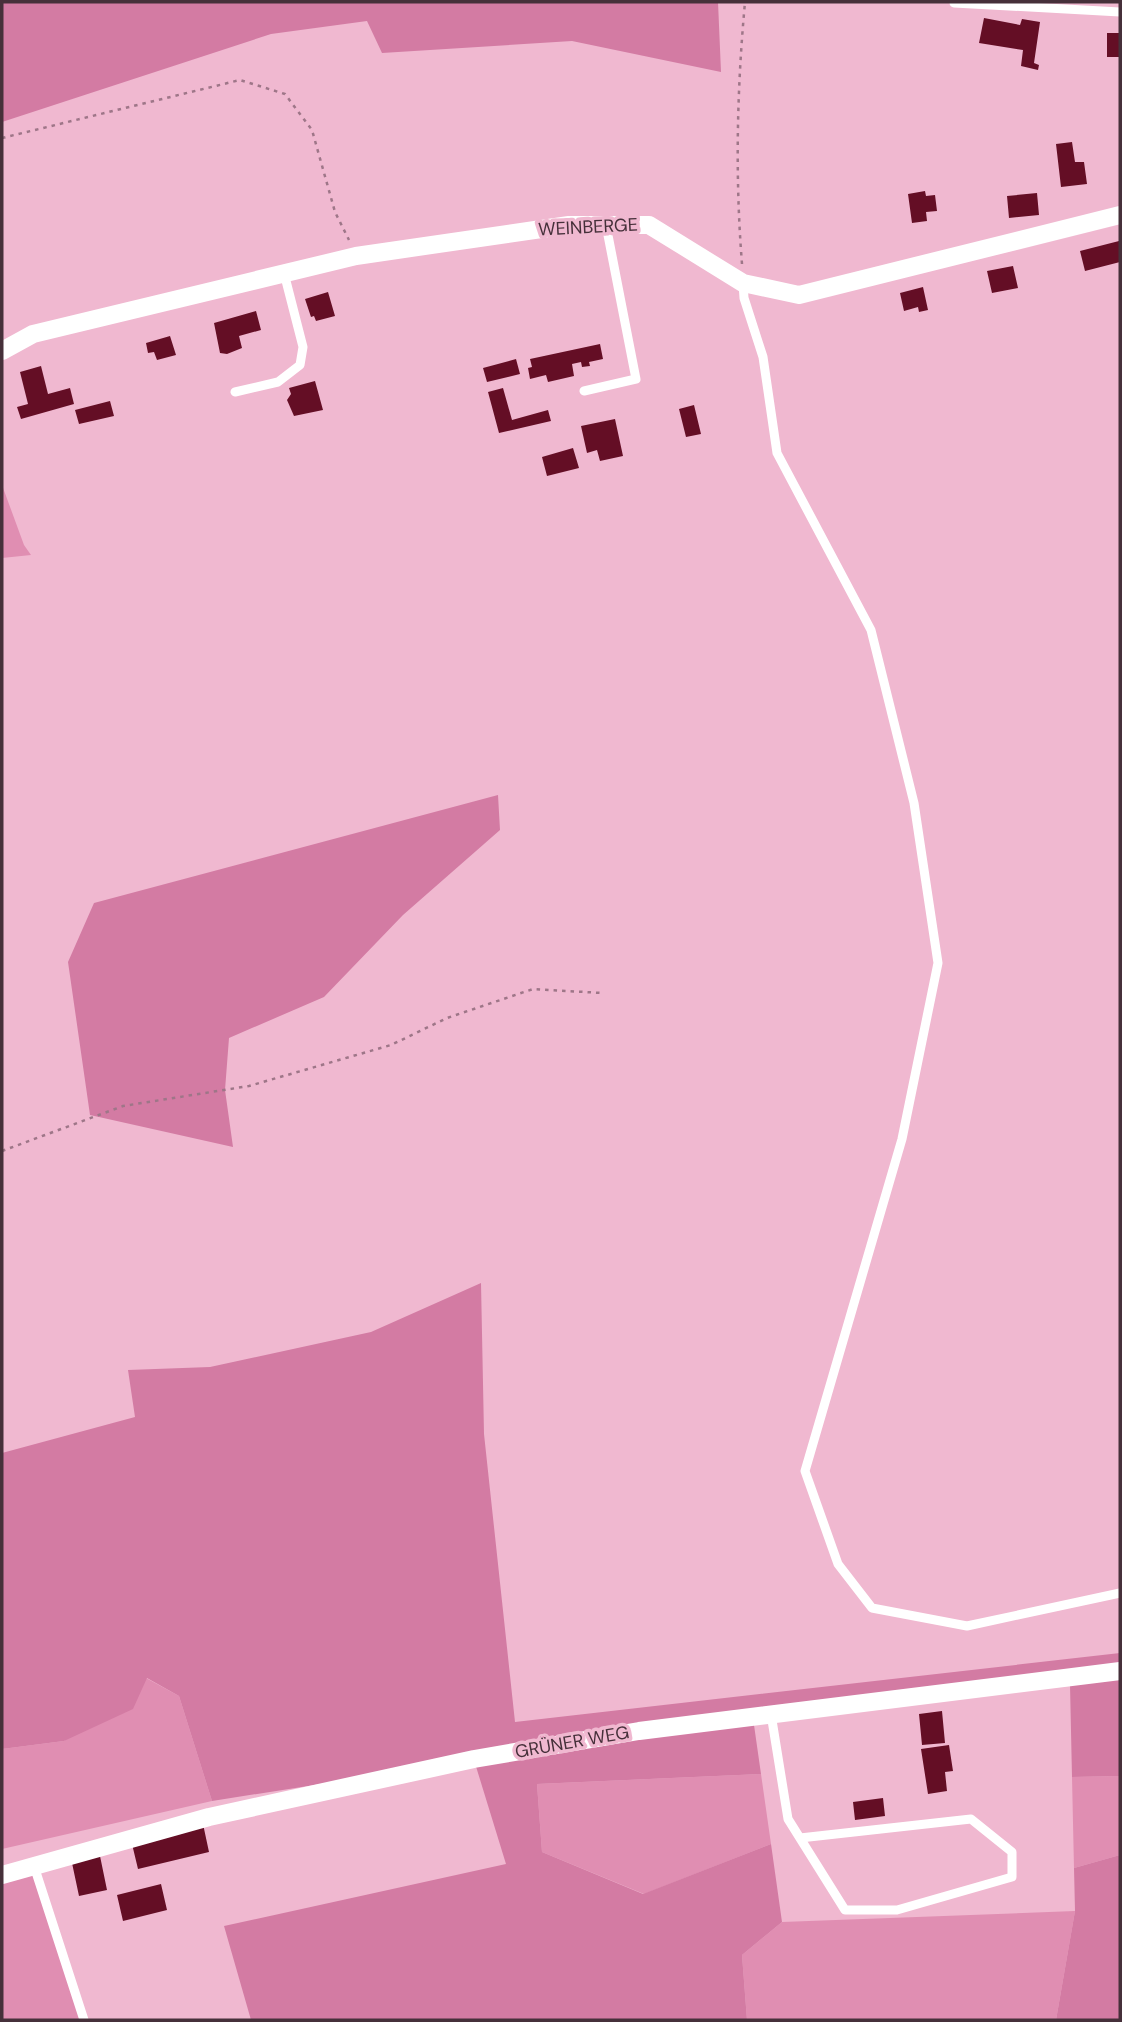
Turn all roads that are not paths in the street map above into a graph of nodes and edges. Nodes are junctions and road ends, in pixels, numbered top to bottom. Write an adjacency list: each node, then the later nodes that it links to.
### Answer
1 (954, 3): 2 (lane)
2 (1120, 12)
3 (1120, 215): 6 (street, WEINBERGE)
4 (606, 225): 5 (street, WEINBERGE); 6 (street, WEINBERGE); 8 (lane)
5 (284, 273): 7 (street, WEINBERGE); 9 (lane)
6 (743, 283): 10 (lane)
7 (2, 351)
8 (584, 391)
9 (235, 392)
10 (1120, 1593)
11 (1120, 1671): 12 (street, GRÜNER WEG)
12 (771, 1714): 13 (lane); 14 (street, GRÜNER WEG)
13 (800, 1838): 13 (lane)
14 (34, 1866): 15 (street, GRÜNER WEG); 16 (lane)
15 (2, 1875)
16 (84, 2020)

